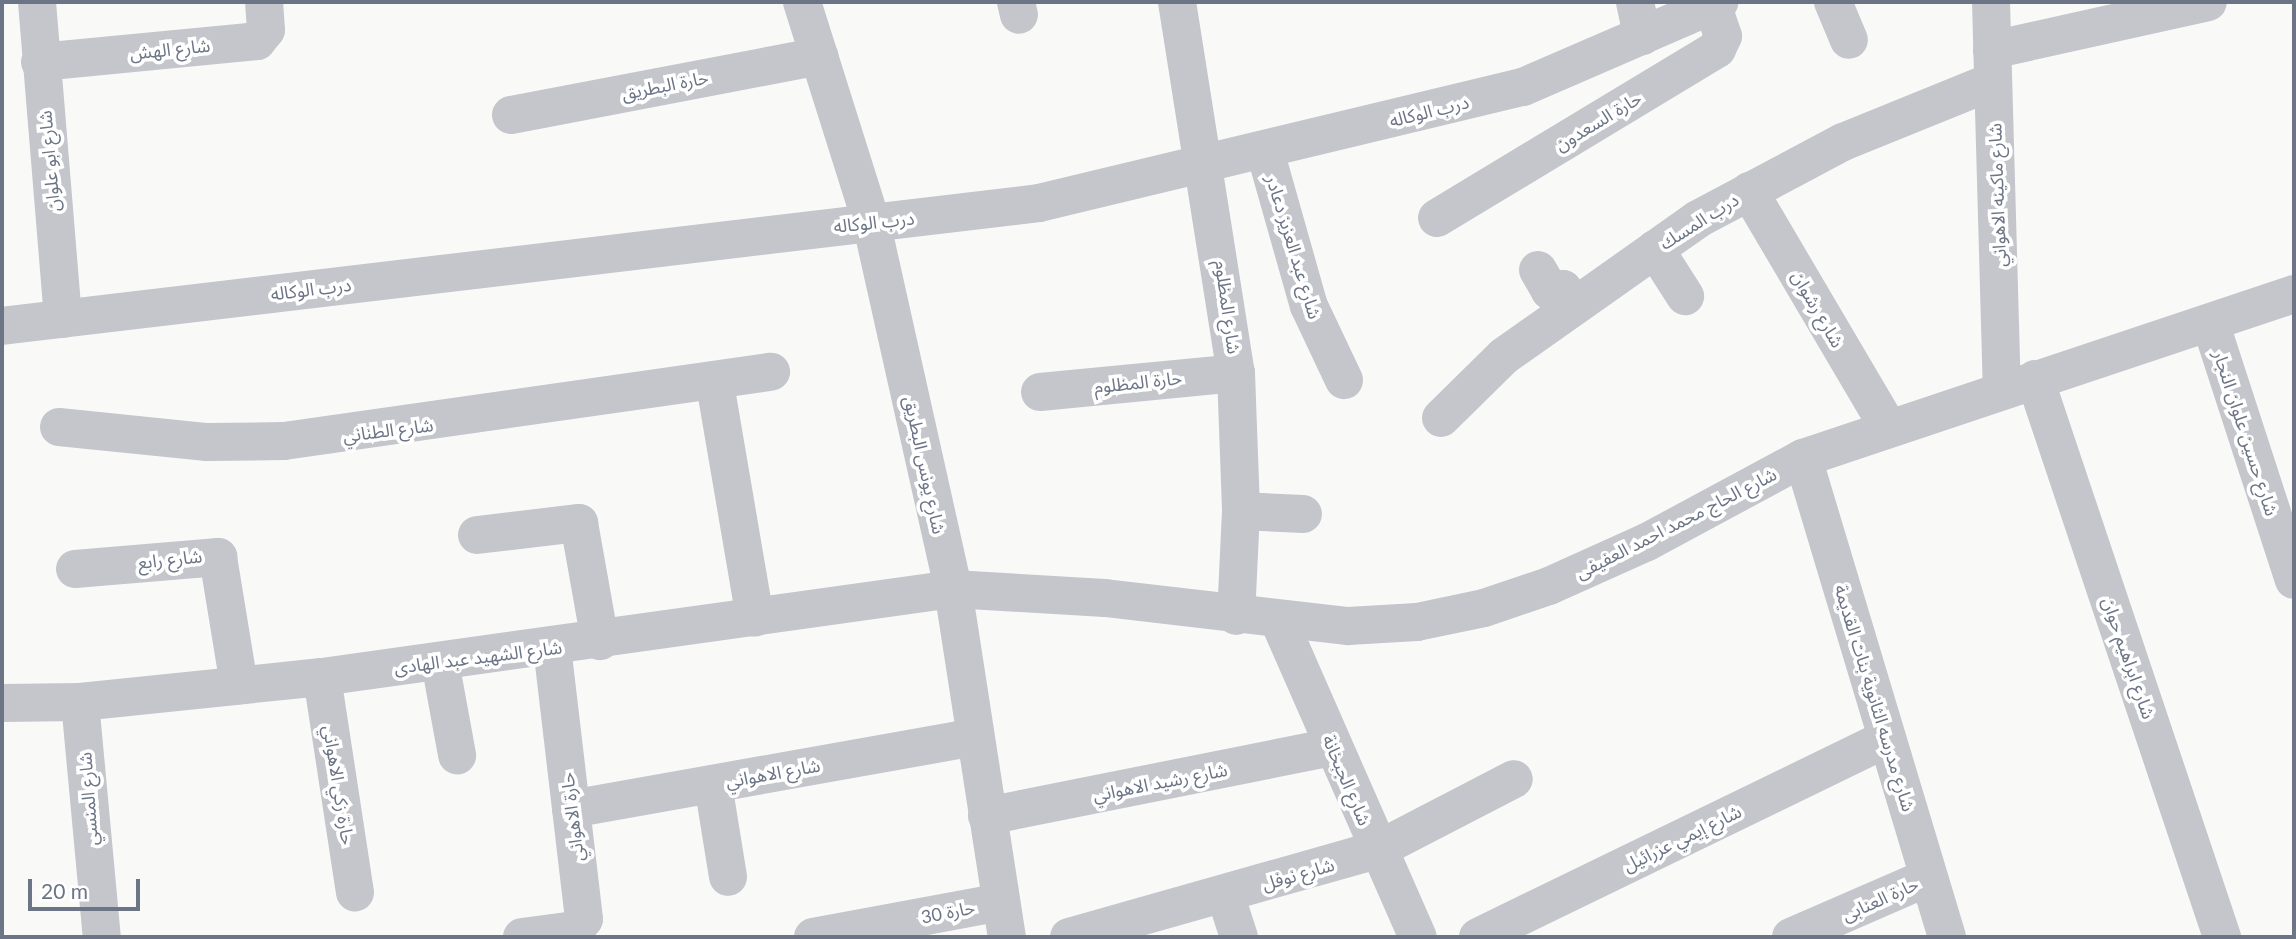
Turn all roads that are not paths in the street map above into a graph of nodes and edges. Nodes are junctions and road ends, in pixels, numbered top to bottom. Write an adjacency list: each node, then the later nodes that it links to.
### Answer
1 (37, 2): 12 (street, شارع ابو علوان)
2 (264, 2): 12 (street, شارع الهش)
3 (802, 2): 11 (street, شارع يونس البطريق)
4 (1833, 2): 10 (street)
5 (1991, 2): 13 (street, شارع ماكينه الاهواني)
6 (2208, 2): 13 (street, درب المسك)
7 (1185, 3): 16 (street, شارع المظلوم)
8 (1715, 3): 9 (street, درب الوكاله); 18 (street, حارة السعدون)
9 (1638, 19): 15 (street, درب الوكاله)
10 (1849, 40)
11 (819, 56): 14 (street, حارة البطريق); 19 (street, شارع يونس البطريق)
12 (40, 62): 25 (street, شارع ابو علوان)
13 (1993, 65): 17 (street, درب المسك); 32 (street, شارع ماكينه الاهواني)
14 (511, 115)
15 (1265, 151): 16 (street, درب الوكاله); 30 (street, شارع عبد العزيز دعادر)
16 (1204, 166): 19 (street, درب الوكاله); 29 (street, شارع المظلوم)
17 (1749, 191): 20 (street, درب المسك); 36 (street, شارع رشوان)
18 (1437, 218)
19 (871, 221): 25 (street, درب الوكاله); 43 (street, شارع يونس البطريق)
20 (1655, 249): 23 (street); 24 (street, درب المسك)
21 (1538, 270): 24 (street)
22 (2294, 294): 26 (street, شارع الحاج محمد احمد العفيفى)
23 (1685, 296)
24 (1572, 306): 34 (street, درب المسك)
25 (63, 319): 27 (street, درب الوكاله)
26 (2211, 325): 32 (street, شارع الحاج محمد احمد العفيفى); 42 (street, شارع حسين علوان النجار)
27 (2, 326)
28 (771, 372): 31 (street, شارع الطناني)
29 (1236, 373): 33 (street, حارة المظلوم); 38 (street, شارع المظلوم)
30 (1345, 380)
31 (715, 384): 35 (street, شارع الطناني); 45 (street)
32 (2019, 384): 36 (street, شارع الحاج محمد احمد العفيفى); 77 (street, شارع ابراهيم حوان)
33 (1040, 392)
34 (1441, 418)
35 (59, 427)
36 (1888, 427): 37 (street, شارع الحاج محمد احمد العفيفى)
37 (1803, 458): 46 (street, شارع الحاج محمد احمد العفيفى); 55 (street, شارع مدرسه الثانوية بنات القديمة)
38 (1241, 511): 39 (street); 44 (street, شارع المظلوم)
39 (1303, 514)
40 (477, 535): 47 (street)
41 (75, 569): 51 (street, شارع رابع)
42 (2294, 580)
43 (953, 589): 44 (street, شارع الحاج محمد احمد العفيفى); 45 (street, شارع الشهيد عبد الهادى); 54 (street, شارع يونس البطريق)
44 (1236, 616): 46 (street, شارع الحاج محمد احمد العفيفى)
45 (755, 618): 47 (street, شارع الشهيد عبد الهادى)
46 (1279, 621): 56 (street, شارع الجبخانة)
47 (600, 640): 48 (street, شارع الشهيد عبد الهادى)
48 (552, 647): 49 (street, شارع الشهيد عبد الهادى); 60 (street, حارة الاهواني)
49 (440, 662): 50 (street, شارع الشهيد عبد الهادى); 57 (street)
50 (322, 677): 51 (street, شارع الشهيد عبد الهادى); 65 (street, حارة زكي الاهواني)
51 (239, 685): 52 (street, شارع الشهيد عبد الهادى)
52 (80, 702): 53 (street, شارع الشهيد عبد الهادى); 68 (street, شارع المنسي)
53 (2, 703)
54 (975, 737): 59 (street, شارع الاهواني); 61 (street, شارع يونس البطريق)
55 (1886, 739): 64 (street, شارع مدرسه الثانوية بنات القديمة); 74 (street, شارع إيمي عزرائيل)
56 (1334, 747): 61 (street, شارع رشيد الاهواني); 62 (street, شارع الجبخانة)
57 (457, 755)
58 (1514, 779): 62 (street, شارع نوفل)
59 (713, 784): 60 (street, شارع الاهواني); 63 (street)
60 (571, 809): 69 (street, حارة الاهواني)
61 (987, 816): 67 (street, شارع يونس البطريق)
62 (1377, 850): 66 (street, شارع نوفل); 73 (street, شارع الجبخانة)
63 (729, 877)
64 (1929, 877): 75 (street, حارة العنابى); 76 (street, شارع مدرسه الثانوية بنات القديمة)
65 (355, 892)
66 (1225, 894): 71 (street, شارع نوفل); 72 (street)
67 (1004, 920): 70 (street, حارة 30)
68 (102, 937)
69 (522, 937)
70 (813, 937)
71 (1069, 937)
72 (1239, 937)
73 (1418, 937)
74 (1478, 937)
75 (1791, 937)
76 (1947, 937)
77 (2222, 937)

